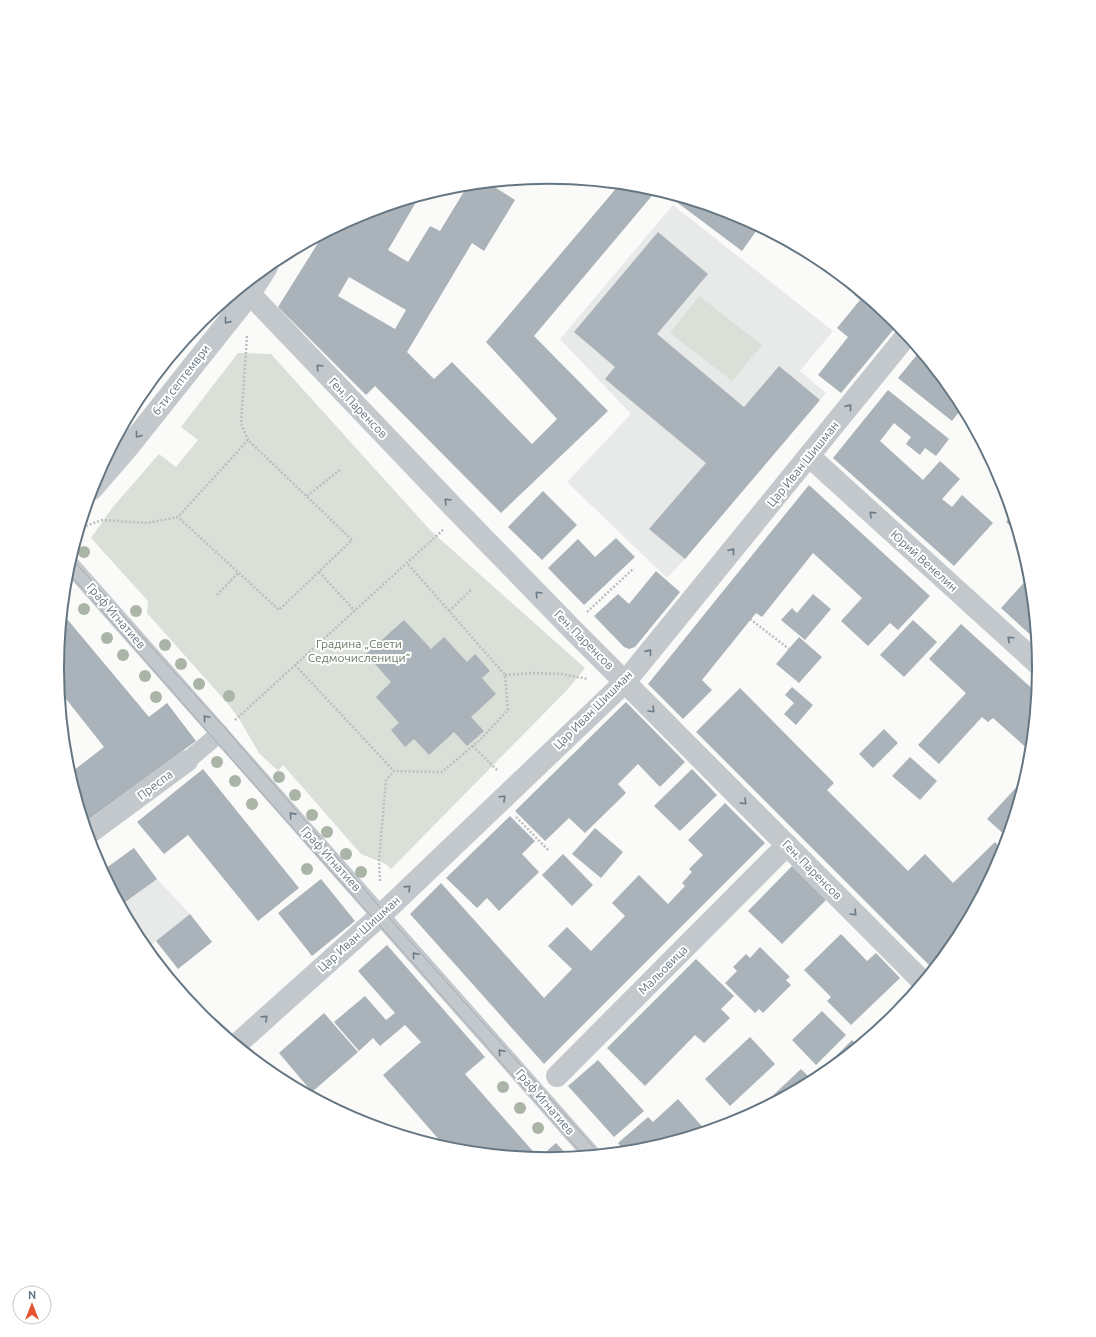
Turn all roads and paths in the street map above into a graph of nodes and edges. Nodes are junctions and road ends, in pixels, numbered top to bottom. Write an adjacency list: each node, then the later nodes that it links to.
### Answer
1 (258, 281): 2 (street, 6-ти септември)
2 (250, 294): 8 (street, 6-ти септември, one-way to 8); 10 (street, Ген. Паренсов, one-way to 2)
3 (247, 331): 5 (path)
4 (903, 340): 6 (street, Цар Иван Шишман, one-way to 4)
5 (248, 440): 9 (path); 11 (path)
6 (809, 456): 25 (street, Юрий Венелин, one-way to 6); 28 (street, Цар Иван Шишман, one-way to 6)
7 (341, 469): 9 (path)
8 (105, 474)
9 (307, 496): 16 (path)
10 (460, 514): 13 (path); 23 (street, Ген. Паренсов, one-way to 10)
11 (178, 517): 12 (path); 17 (path)
12 (86, 526)
13 (407, 563): 20 (path); 21 (path)
14 (634, 568): 23 (path)
15 (74, 569): 29 (street, Граф Игнатиев, one-way to 15)
16 (319, 572): 17 (path); 20 (path)
17 (238, 573): 19 (path)
18 (471, 590): 21 (path)
19 (217, 595)
20 (355, 611): 26 (path)
21 (449, 611): 27 (path)
22 (750, 619): 24 (path)
23 (571, 628): 28 (street, Ген. Паренсов)
24 (789, 649)
25 (1032, 658)
26 (295, 665): 29 (path); 33 (path)
27 (505, 675): 28 (path); 30 (path)
28 (624, 682): 34 (street, Цар Иван Шишман, one-way to 28); 36 (street, Ген. Паренсов, one-way to 36)
29 (220, 734): 31 (street, Преспа); 39 (street, Граф Игнатиев, one-way to 29)
30 (473, 746): 32 (path); 33 (path)
31 (187, 761): 35 (street, Преспа)
32 (493, 766)
33 (394, 771): 38 (path)
34 (500, 800): 37 (path); 39 (street, Цар Иван Шишман, one-way to 34)
35 (92, 831)
36 (787, 845): 40 (street, Ген. Паренсов, one-way to 40); 42 (street, Мальовица)
37 (549, 851)
38 (380, 884)
39 (381, 915): 41 (street, Цар Иван Шишман, one-way to 39); 43 (street, Граф Игнатиев, one-way to 39)
40 (920, 979)
41 (240, 1041)
42 (557, 1076): 43 (street, Мальовица)
43 (538, 1094): 44 (street, Граф Игнатиев)
44 (588, 1150)

